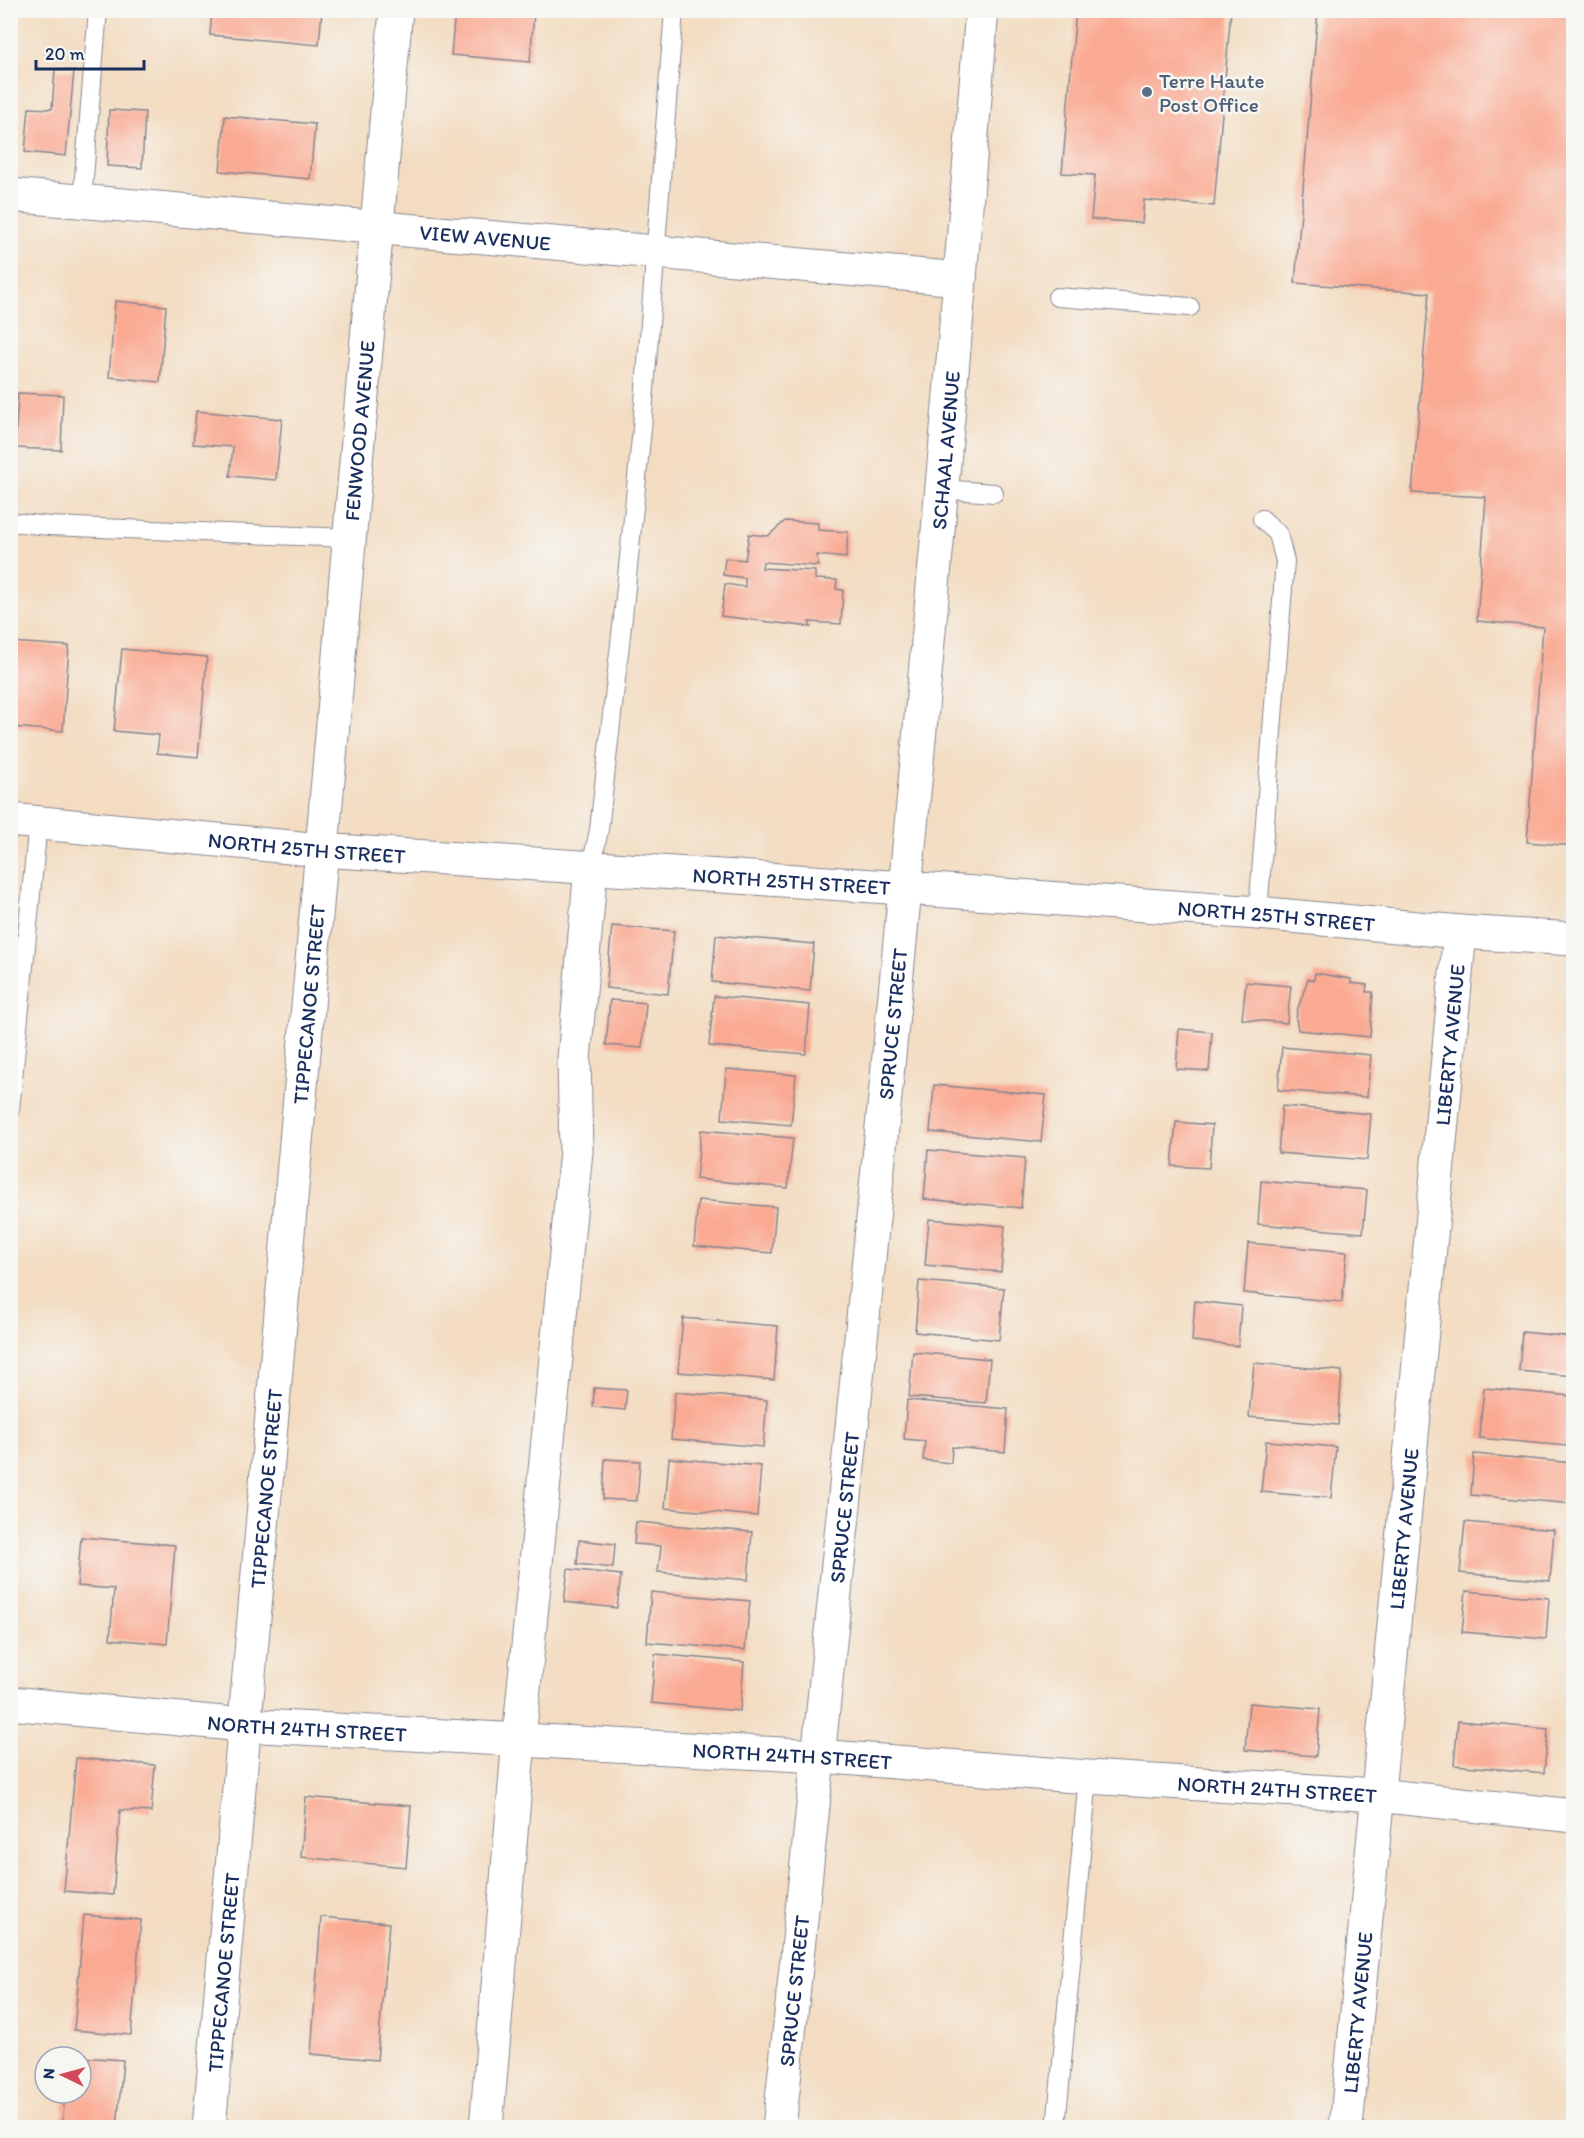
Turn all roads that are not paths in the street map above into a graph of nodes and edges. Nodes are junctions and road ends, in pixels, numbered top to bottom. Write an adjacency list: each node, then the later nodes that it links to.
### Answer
1 (98, 10): 6 (lane)
2 (396, 10): 7 (street, FENWOOD AVENUE)
3 (674, 10): 8 (lane)
4 (982, 10): 9 (street, SCHAAL AVENUE)
5 (10, 195): 6 (street, VIEW AVENUE)
6 (82, 201): 7 (street, VIEW AVENUE)
7 (377, 227): 8 (street, VIEW AVENUE); 16 (street, FENWOOD AVENUE)
8 (656, 251): 9 (street, VIEW AVENUE); 19 (lane)
9 (960, 279): 12 (street, SCHAAL AVENUE)
10 (1057, 297): 11 (lane)
11 (1190, 307)
12 (941, 489): 13 (lane); 20 (street, SCHAAL AVENUE)
13 (994, 493)
14 (1262, 519): 21 (lane)
15 (10, 522): 16 (lane)
16 (349, 538): 18 (street, FENWOOD AVENUE)
17 (24, 821): 18 (street, NORTH 25TH STREET); 24 (lane)
18 (321, 850): 19 (street, NORTH 25TH STREET); 26 (street, TIPPECANOE STREET)
19 (591, 867): 20 (street, NORTH 25TH STREET); 27 (street)
20 (904, 888): 21 (street, NORTH 25TH STREET); 28 (street, SPRUCE STREET)
21 (1258, 913): 22 (street, NORTH 25TH STREET)
22 (1460, 932): 23 (street, NORTH 25TH STREET); 30 (street, LIBERTY AVENUE)
23 (1574, 939)
24 (10, 1109)
25 (10, 1703): 26 (street, NORTH 24TH STREET)
26 (244, 1725): 27 (street, NORTH 24TH STREET); 32 (street, TIPPECANOE STREET)
27 (519, 1740): 28 (street, NORTH 24TH STREET); 33 (street)
28 (818, 1756): 29 (street, NORTH 24TH STREET); 34 (street, SPRUCE STREET)
29 (1088, 1777): 30 (street, NORTH 24TH STREET); 35 (lane)
30 (1377, 1795): 31 (street, NORTH 24TH STREET); 36 (street, LIBERTY AVENUE)
31 (1574, 1816)
32 (209, 2127)
33 (486, 2127)
34 (779, 2127)
35 (1056, 2127)
36 (1346, 2127)

